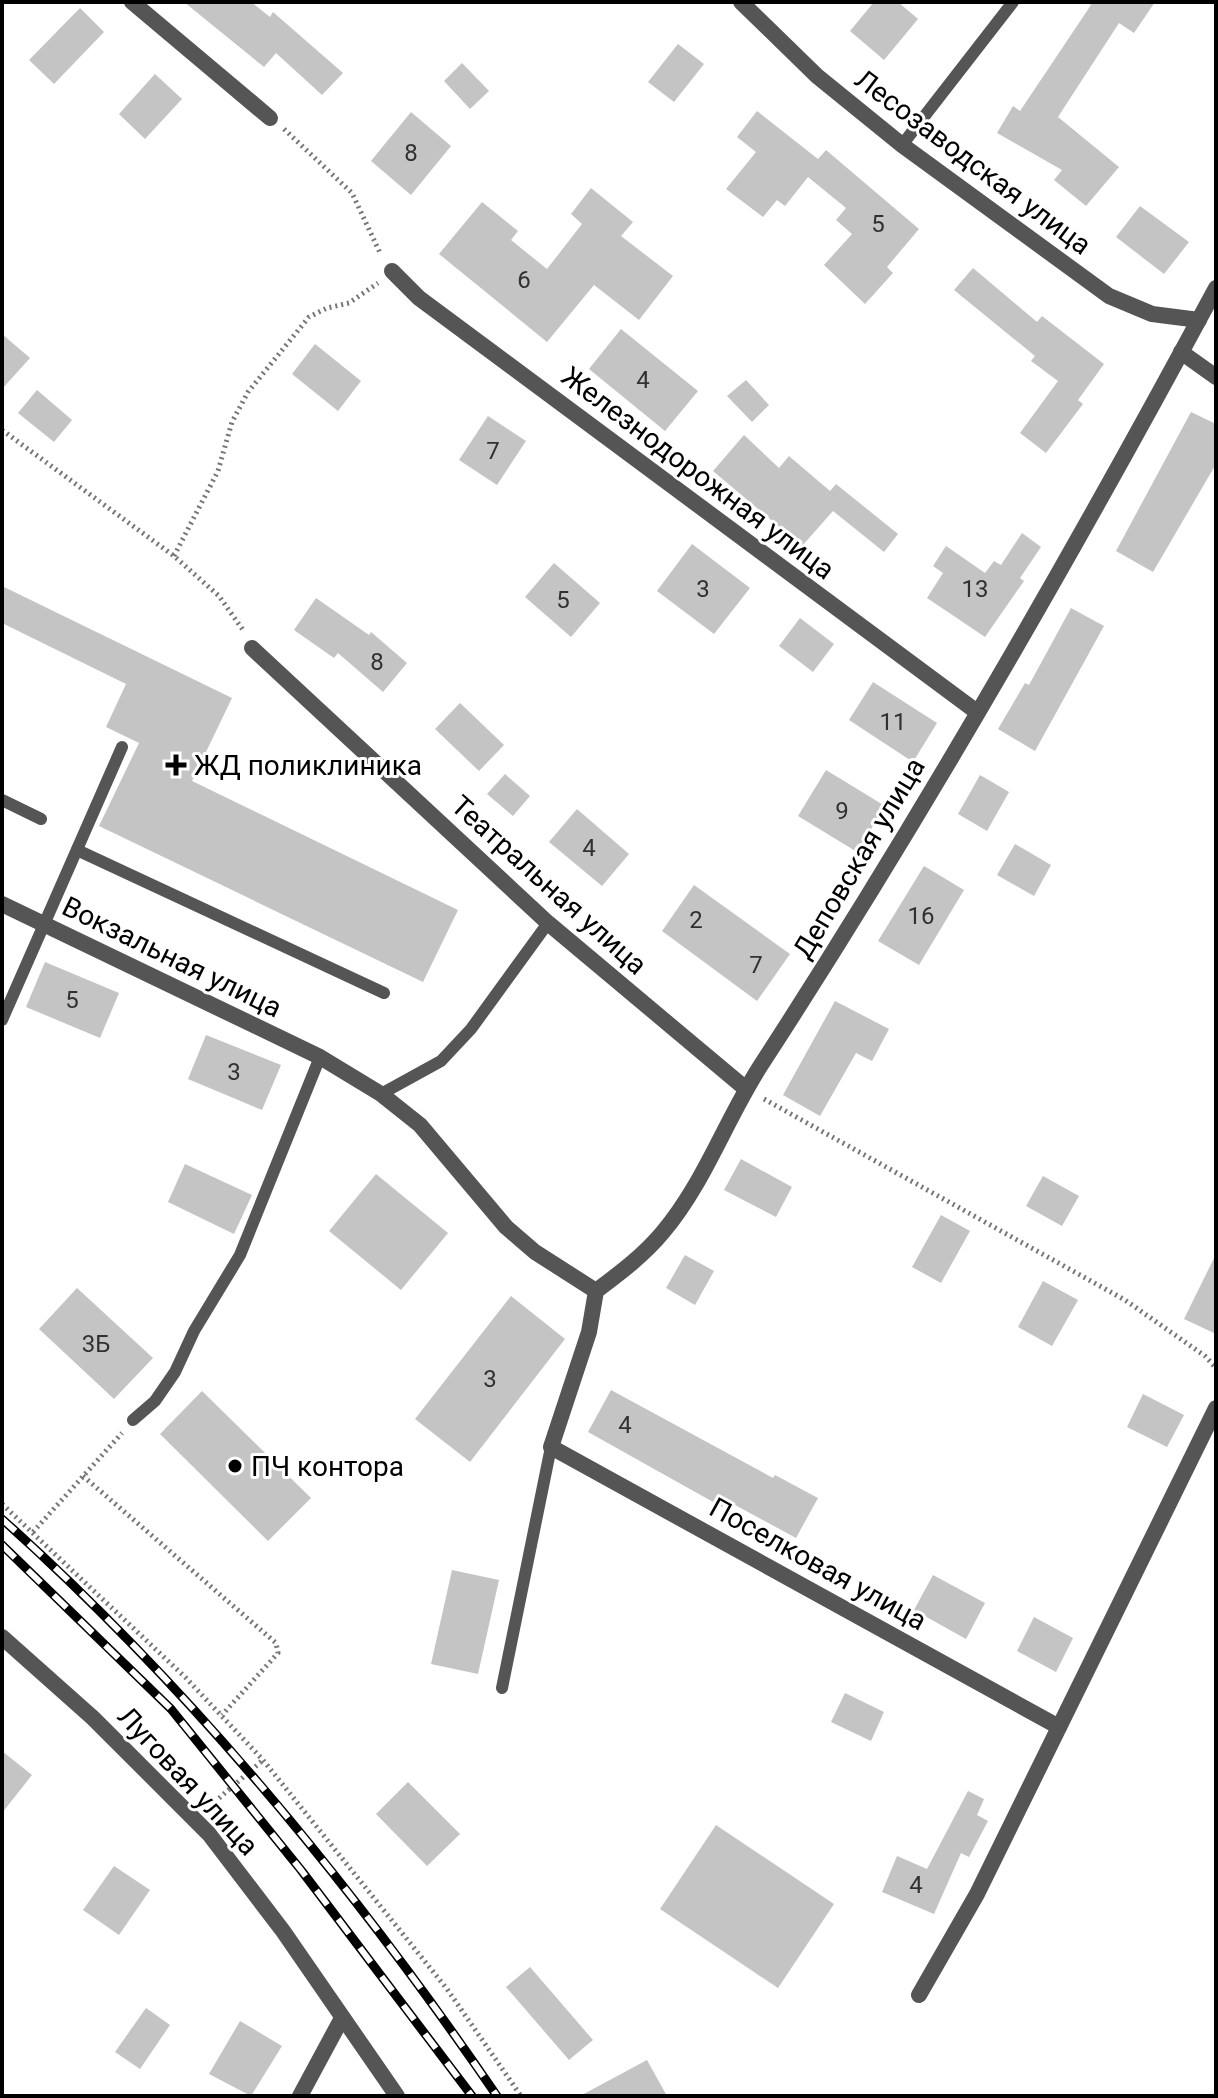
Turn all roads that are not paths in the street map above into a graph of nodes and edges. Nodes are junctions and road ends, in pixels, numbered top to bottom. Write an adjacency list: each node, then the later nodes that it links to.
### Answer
1 (132, 2): 4 (street)
2 (741, 2): 5 (street, Лесозаводская улица)
3 (1013, 2): 5 (lane)
4 (270, 118)
5 (902, 145): 8 (street, Лесозаводская улица)
6 (392, 271): 12 (street, Железнодорожная улица)
7 (1216, 288): 8 (street, Деповская улица)
8 (1199, 320): 9 (street, Деповская улица)
9 (1181, 352): 10 (street); 12 (street, Деповская улица)
10 (1216, 377)
11 (252, 648): 18 (street, Театральная улица)
12 (977, 712): 23 (street, Деповская улица)
13 (122, 747): 16 (lane)
14 (2, 800): 15 (lane)
15 (41, 819)
16 (77, 850): 19 (lane); 20 (lane)
17 (2, 904): 19 (street, Вокзальная улица)
18 (548, 923): 23 (street, Театральная улица); 24 (lane)
19 (43, 924): 21 (lane); 22 (street, Вокзальная улица)
20 (384, 993)
21 (2, 1020)
22 (320, 1057): 24 (street, Вокзальная улица); 27 (lane)
23 (746, 1089): 25 (street, Деповская улица)
24 (381, 1094): 25 (street, Вокзальная улица)
25 (596, 1291): 28 (street)
26 (1216, 1408): 31 (street)
27 (133, 1420)
28 (551, 1447): 30 (lane); 31 (street, Поселковая улица)
29 (2, 1637): 33 (street, Луговая улица)
30 (502, 1688)
31 (1059, 1727): 32 (street)
32 (919, 1995)
33 (342, 2018): 34 (street); 35 (street, Луговая улица)
34 (300, 2096)
35 (397, 2096)

